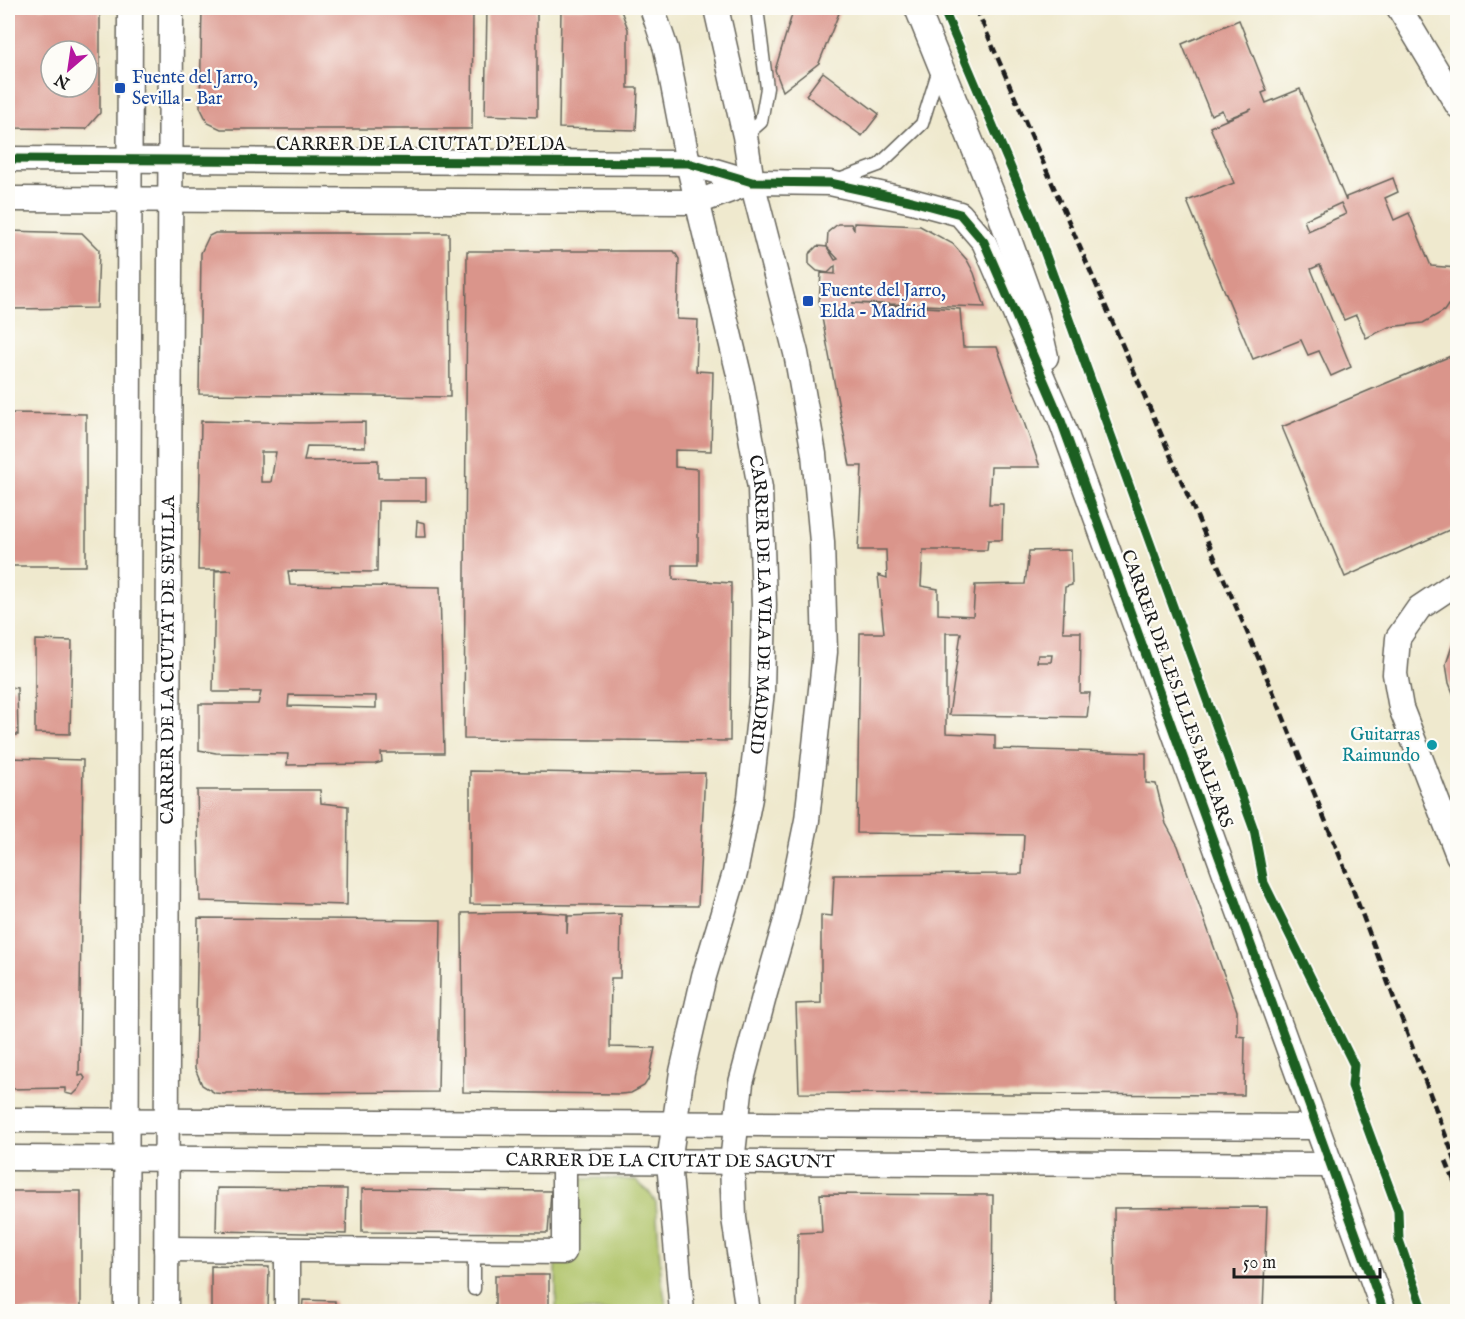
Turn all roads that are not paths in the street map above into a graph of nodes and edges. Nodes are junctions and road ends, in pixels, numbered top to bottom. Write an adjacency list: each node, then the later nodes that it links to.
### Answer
1 (130, 8): 12 (street)
2 (171, 8): 13 (street, CARRER DE LA CIUTAT DE SEVILLA)
3 (652, 8): 14 (street, CARRER DE LA VILA DE MADRID)
4 (716, 8): 10 (street)
5 (757, 8): 10 (lane)
6 (917, 8): 8 (street)
7 (1399, 8): 9 (street)
8 (940, 65): 16 (lane); 21 (street)
9 (1458, 106)
10 (745, 136): 15 (street)
11 (8, 159): 12 (street, CARRER DE LA CIUTAT D'ELDA)
12 (130, 160): 13 (street, CARRER DE LA CIUTAT D'ELDA); 18 (street)
13 (171, 160): 14 (street, CARRER DE LA CIUTAT D'ELDA); 19 (street, CARRER DE LA CIUTAT DE SEVILLA)
14 (688, 163): 15 (street, CARRER DE LA CIUTAT D'ELDA); 20 (street, CARRER DE LA VILA DE MADRID)
15 (752, 182): 16 (street, CARRER DE LA CIUTAT D'ELDA); 20 (street, CARRER DE LA CIUTAT D'ELDA); 28 (street)
16 (831, 183): 21 (street, CARRER DE LES ILLES BALEARS)
17 (8, 199): 18 (street, CARRER DE LA CIUTAT D'ELDA)
18 (130, 199): 19 (street, CARRER DE LA CIUTAT D'ELDA); 25 (street)
19 (170, 199): 20 (street, CARRER DE LA CIUTAT D'ELDA); 26 (street, CARRER DE LA CIUTAT DE SEVILLA)
20 (698, 202): 27 (street, CARRER DE LA VILA DE MADRID)
21 (1060, 418): 29 (street, CARRER DE LES ILLES BALEARS)
22 (1458, 582): 23 (street)
23 (1458, 855)
24 (8, 1120): 25 (street, CARRER DE LA CIUTAT DE SAGUNT)
25 (126, 1120): 26 (street, CARRER DE LA CIUTAT DE SAGUNT); 31 (street)
26 (167, 1121): 27 (street, CARRER DE LA CIUTAT DE SAGUNT); 32 (street, CARRER DE LA CIUTAT DE SEVILLA)
27 (673, 1124): 28 (street, CARRER DE LA CIUTAT DE SAGUNT); 34 (street, CARRER DE LA VILA DE MADRID)
28 (737, 1124): 29 (street, CARRER DE LA CIUTAT DE SAGUNT); 35 (street)
29 (1317, 1127): 36 (street, CARRER DE LES ILLES BALEARS)
30 (8, 1158): 31 (street, CARRER DE LA CIUTAT DE SAGUNT)
31 (126, 1159): 32 (street, CARRER DE LA CIUTAT DE SAGUNT); 41 (street)
32 (166, 1159): 33 (street, CARRER DE LA CIUTAT DE SAGUNT); 37 (street, CARRER DE LA CIUTAT DE SEVILLA)
33 (564, 1161): 34 (street, CARRER DE LA CIUTAT DE SAGUNT); 39 (street)
34 (669, 1162): 35 (street, CARRER DE LA CIUTAT DE SAGUNT); 44 (street, CARRER DE LA VILA DE MADRID)
35 (732, 1162): 36 (street, CARRER DE LA CIUTAT DE SAGUNT); 45 (street)
36 (1331, 1165): 46 (street, CARRER DE LES ILLES BALEARS)
37 (166, 1249): 38 (street); 42 (street, CARRER DE LA CIUTAT DE SEVILLA)
38 (287, 1250): 39 (street); 43 (street)
39 (474, 1251): 40 (lane)
40 (474, 1289)
41 (126, 1311)
42 (166, 1311)
43 (286, 1311)
44 (682, 1311)
45 (748, 1311)
46 (1384, 1311)

